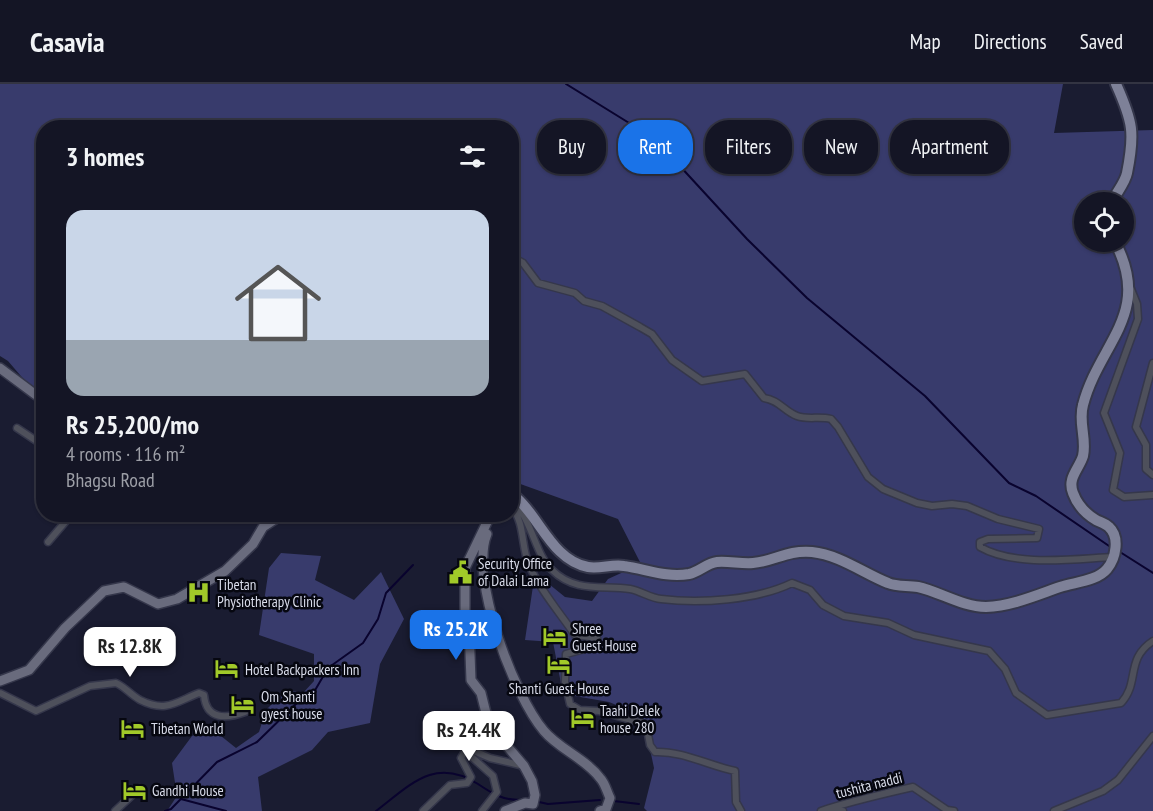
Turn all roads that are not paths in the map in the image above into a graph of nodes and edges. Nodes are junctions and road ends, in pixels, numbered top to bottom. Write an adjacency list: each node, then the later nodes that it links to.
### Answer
1 (1116, 84): 2 (main road)
2 (1117, 192)
3 (1120, 252): 5 (main road)
4 (519, 261): 21 (street)
5 (1130, 288): 12 (street); 21 (main road)
6 (1153, 363): 11 (street)
7 (0, 368): 8 (street)
8 (36, 395)
9 (17, 428): 10 (street)
10 (36, 441)
11 (1153, 475)
12 (1153, 495)
13 (519, 499): 21 (main road)
14 (519, 510): 22 (street)
15 (519, 520): 35 (street)
16 (65, 522): 20 (street)
17 (270, 522): 23 (street)
18 (487, 522): 28 (street)
19 (492, 522): 34 (street)
20 (48, 542)
21 (1114, 553)
22 (1153, 641)
23 (0, 681)
24 (0, 693): 25 (street)
25 (245, 712)
26 (428, 723): 28 (street)
27 (1153, 736): 39 (street)
28 (524, 766): 33 (street)
29 (140, 788): 30 (street)
30 (115, 811)
31 (423, 811): 32 (street)
32 (482, 811)
33 (505, 811)
34 (600, 811)
35 (741, 811)
36 (820, 811): 37 (street); 38 (street, tushita naddi)
37 (843, 811)
38 (954, 811)
39 (1054, 811)

